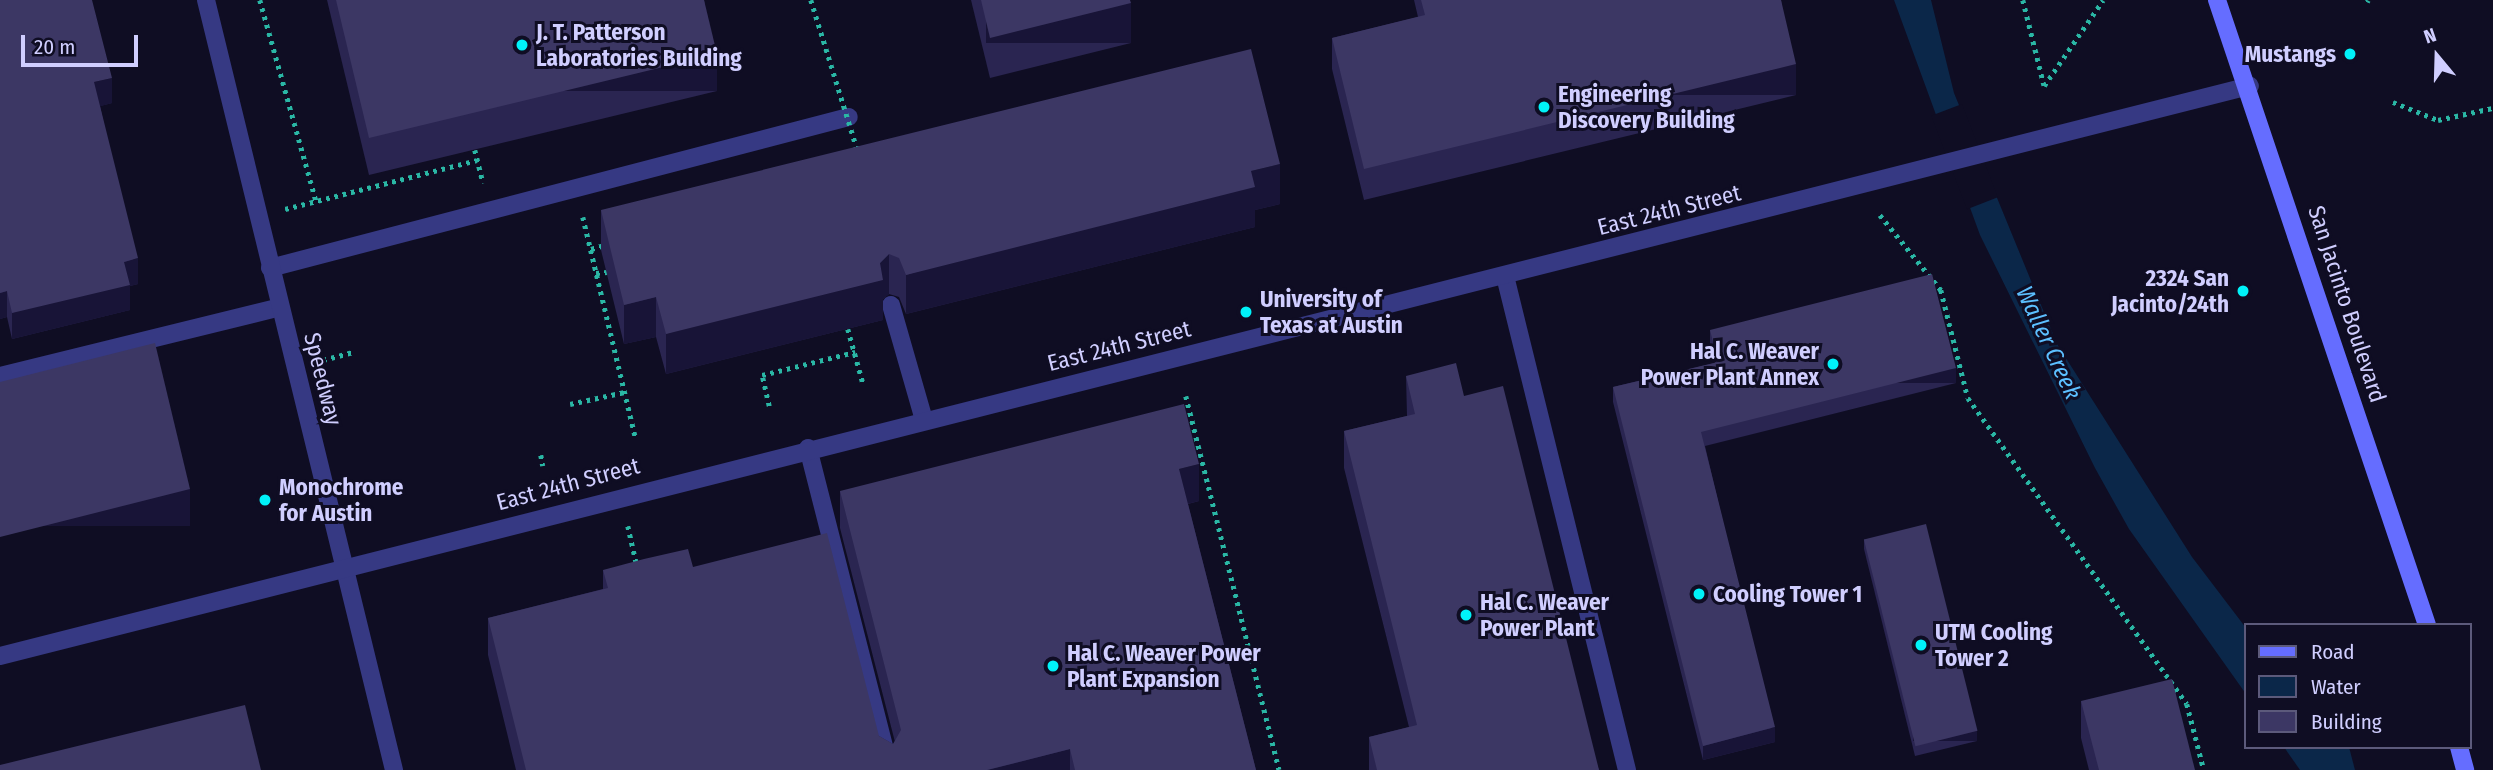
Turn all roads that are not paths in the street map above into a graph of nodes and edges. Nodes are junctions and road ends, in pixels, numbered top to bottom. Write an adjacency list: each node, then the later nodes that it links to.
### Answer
1 (205, 0): 5 (street, Speedway)
2 (2217, 0): 3 (street, San Jacinto Boulevard)
3 (2250, 86): 6 (street, East 24th Street); 13 (street, San Jacinto Boulevard)
4 (849, 117): 5 (street)
5 (270, 268): 8 (street, Speedway)
6 (1505, 276): 10 (street, East 24th Street); 18 (street)
7 (891, 305): 10 (street)
8 (280, 307): 9 (street); 12 (street, Speedway)
9 (0, 376)
10 (924, 420): 11 (street, East 24th Street)
11 (808, 448): 12 (street, East 24th Street); 17 (street)
12 (346, 571): 14 (street, East 24th Street); 16 (street, Speedway)
13 (2426, 623)
14 (0, 656)
15 (2460, 749): 19 (street)
16 (394, 770)
17 (890, 770)
18 (1627, 770)
19 (2465, 770)

